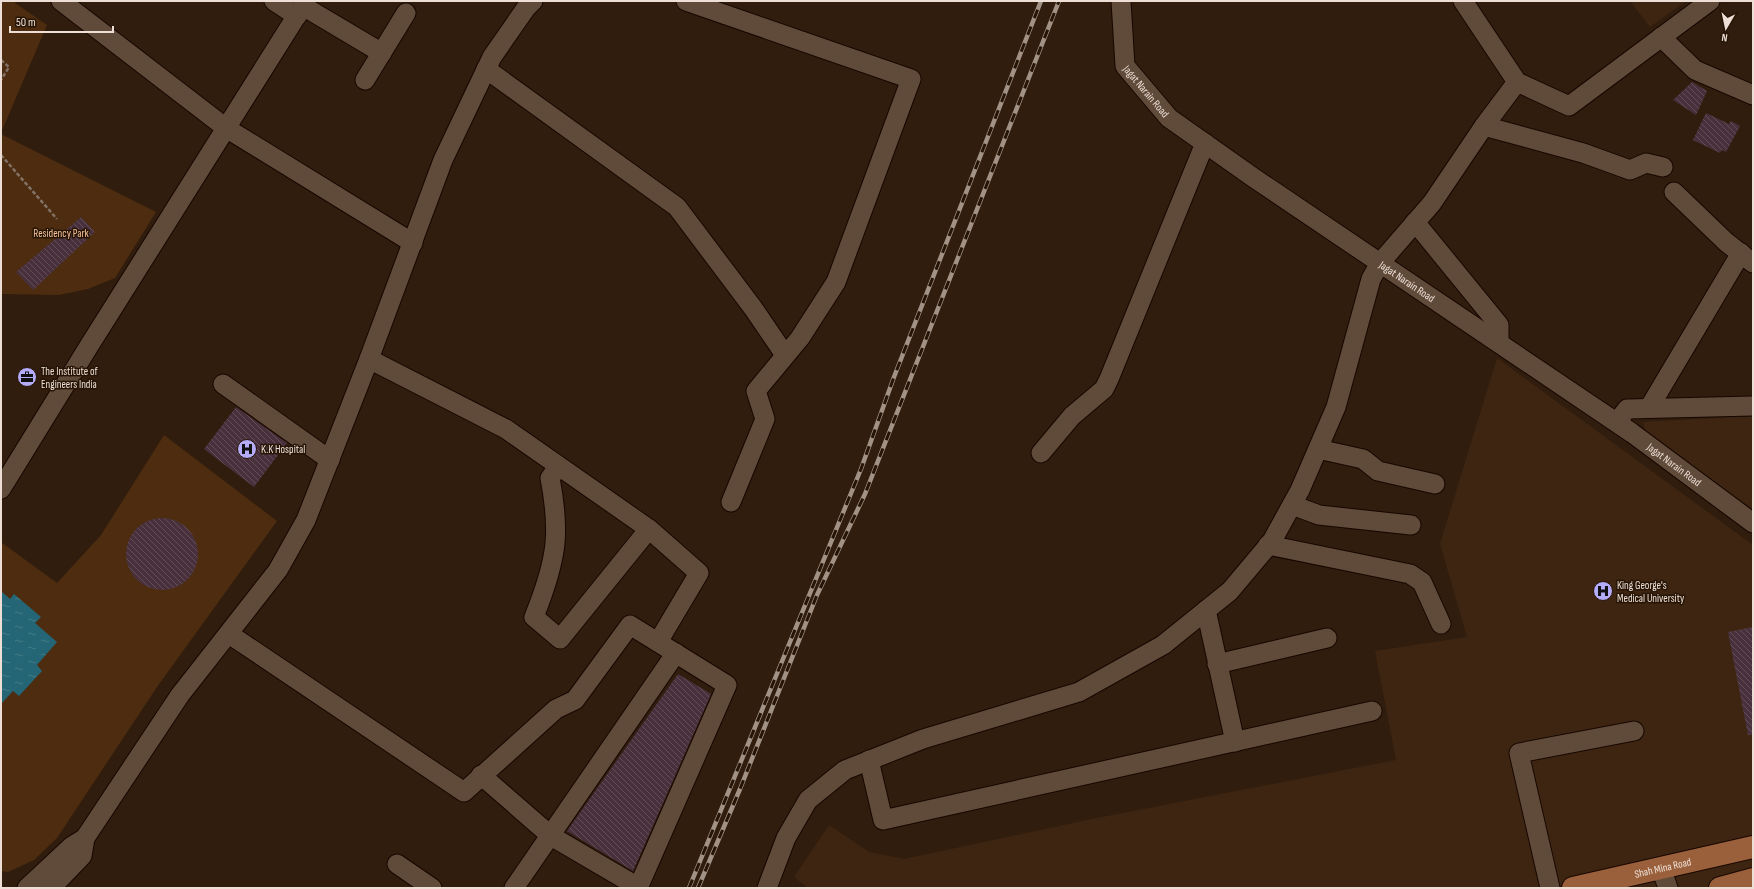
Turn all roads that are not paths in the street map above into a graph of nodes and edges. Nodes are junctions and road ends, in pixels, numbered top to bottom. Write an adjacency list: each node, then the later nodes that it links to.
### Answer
1 (61, 1): 17 (street)
2 (274, 1): 8 (street)
3 (533, 1): 12 (street)
4 (686, 1): 26 (street)
5 (1121, 1): 18 (street, Jagat Narain Road)
6 (1463, 1): 14 (street)
7 (1710, 1): 10 (street)
8 (302, 8): 11 (street); 17 (street)
9 (406, 13): 11 (street)
10 (1661, 37): 14 (street); 15 (street)
11 (382, 53): 13 (street)
12 (486, 69): 22 (street); 26 (street)
13 (366, 80)
14 (1517, 82): 16 (street)
15 (1753, 95)
16 (1484, 126): 19 (street); 21 (street)
17 (226, 128): 22 (street); 37 (street)
18 (1205, 143): 24 (street, Jagat Narain Road); 33 (street)
19 (1663, 167)
20 (1674, 192): 23 (street)
21 (1415, 222): 24 (street); 25 (street)
22 (412, 243): 27 (street)
23 (1747, 258): 30 (street)
24 (1380, 263): 25 (street, Jagat Narain Road); 32 (street)
25 (1499, 343): 31 (street, Jagat Narain Road)
26 (785, 355): 38 (street)
27 (370, 359): 34 (street); 35 (street)
28 (223, 384): 34 (street)
29 (1753, 406): 30 (street)
30 (1649, 408): 31 (street)
31 (1616, 422): 40 (street, Jagat Narain Road)
32 (1318, 449): 36 (street); 39 (street)
33 (1042, 453)
34 (330, 460): 46 (street)
35 (558, 467): 42 (street); 42 (street)
36 (1435, 484)
37 (1, 489)
38 (731, 502)
39 (1292, 505): 41 (street); 43 (street)
40 (1753, 523)
41 (1411, 525)
42 (649, 529): 48 (street)
43 (1268, 545): 44 (street); 45 (street)
44 (1206, 610): 50 (street); 54 (street)
45 (1441, 624)
46 (228, 634): 55 (street); 57 (street)
47 (1327, 638): 50 (street)
48 (658, 642): 49 (street); 55 (street)
49 (676, 653): 56 (street); 62 (street)
50 (1217, 664): 53 (street)
51 (1372, 711): 53 (street)
52 (1634, 731): 68 (street)
53 (1235, 742): 54 (street)
54 (869, 760): 67 (street)
55 (481, 775): 56 (street)
56 (551, 836): 62 (street); 66 (street)
57 (85, 838): 63 (street); 64 (street)
58 (1753, 847): 60 (main road, Shah Mina Road)
59 (398, 864): 65 (street)
60 (1664, 878): 69 (main road, Shah Mina Road)
61 (1753, 880): 70 (main road)
62 (638, 887)
63 (27, 888)
64 (51, 888)
65 (432, 888)
66 (514, 888)
67 (767, 888)
68 (1550, 888)
69 (1573, 888)
70 (1720, 888)

